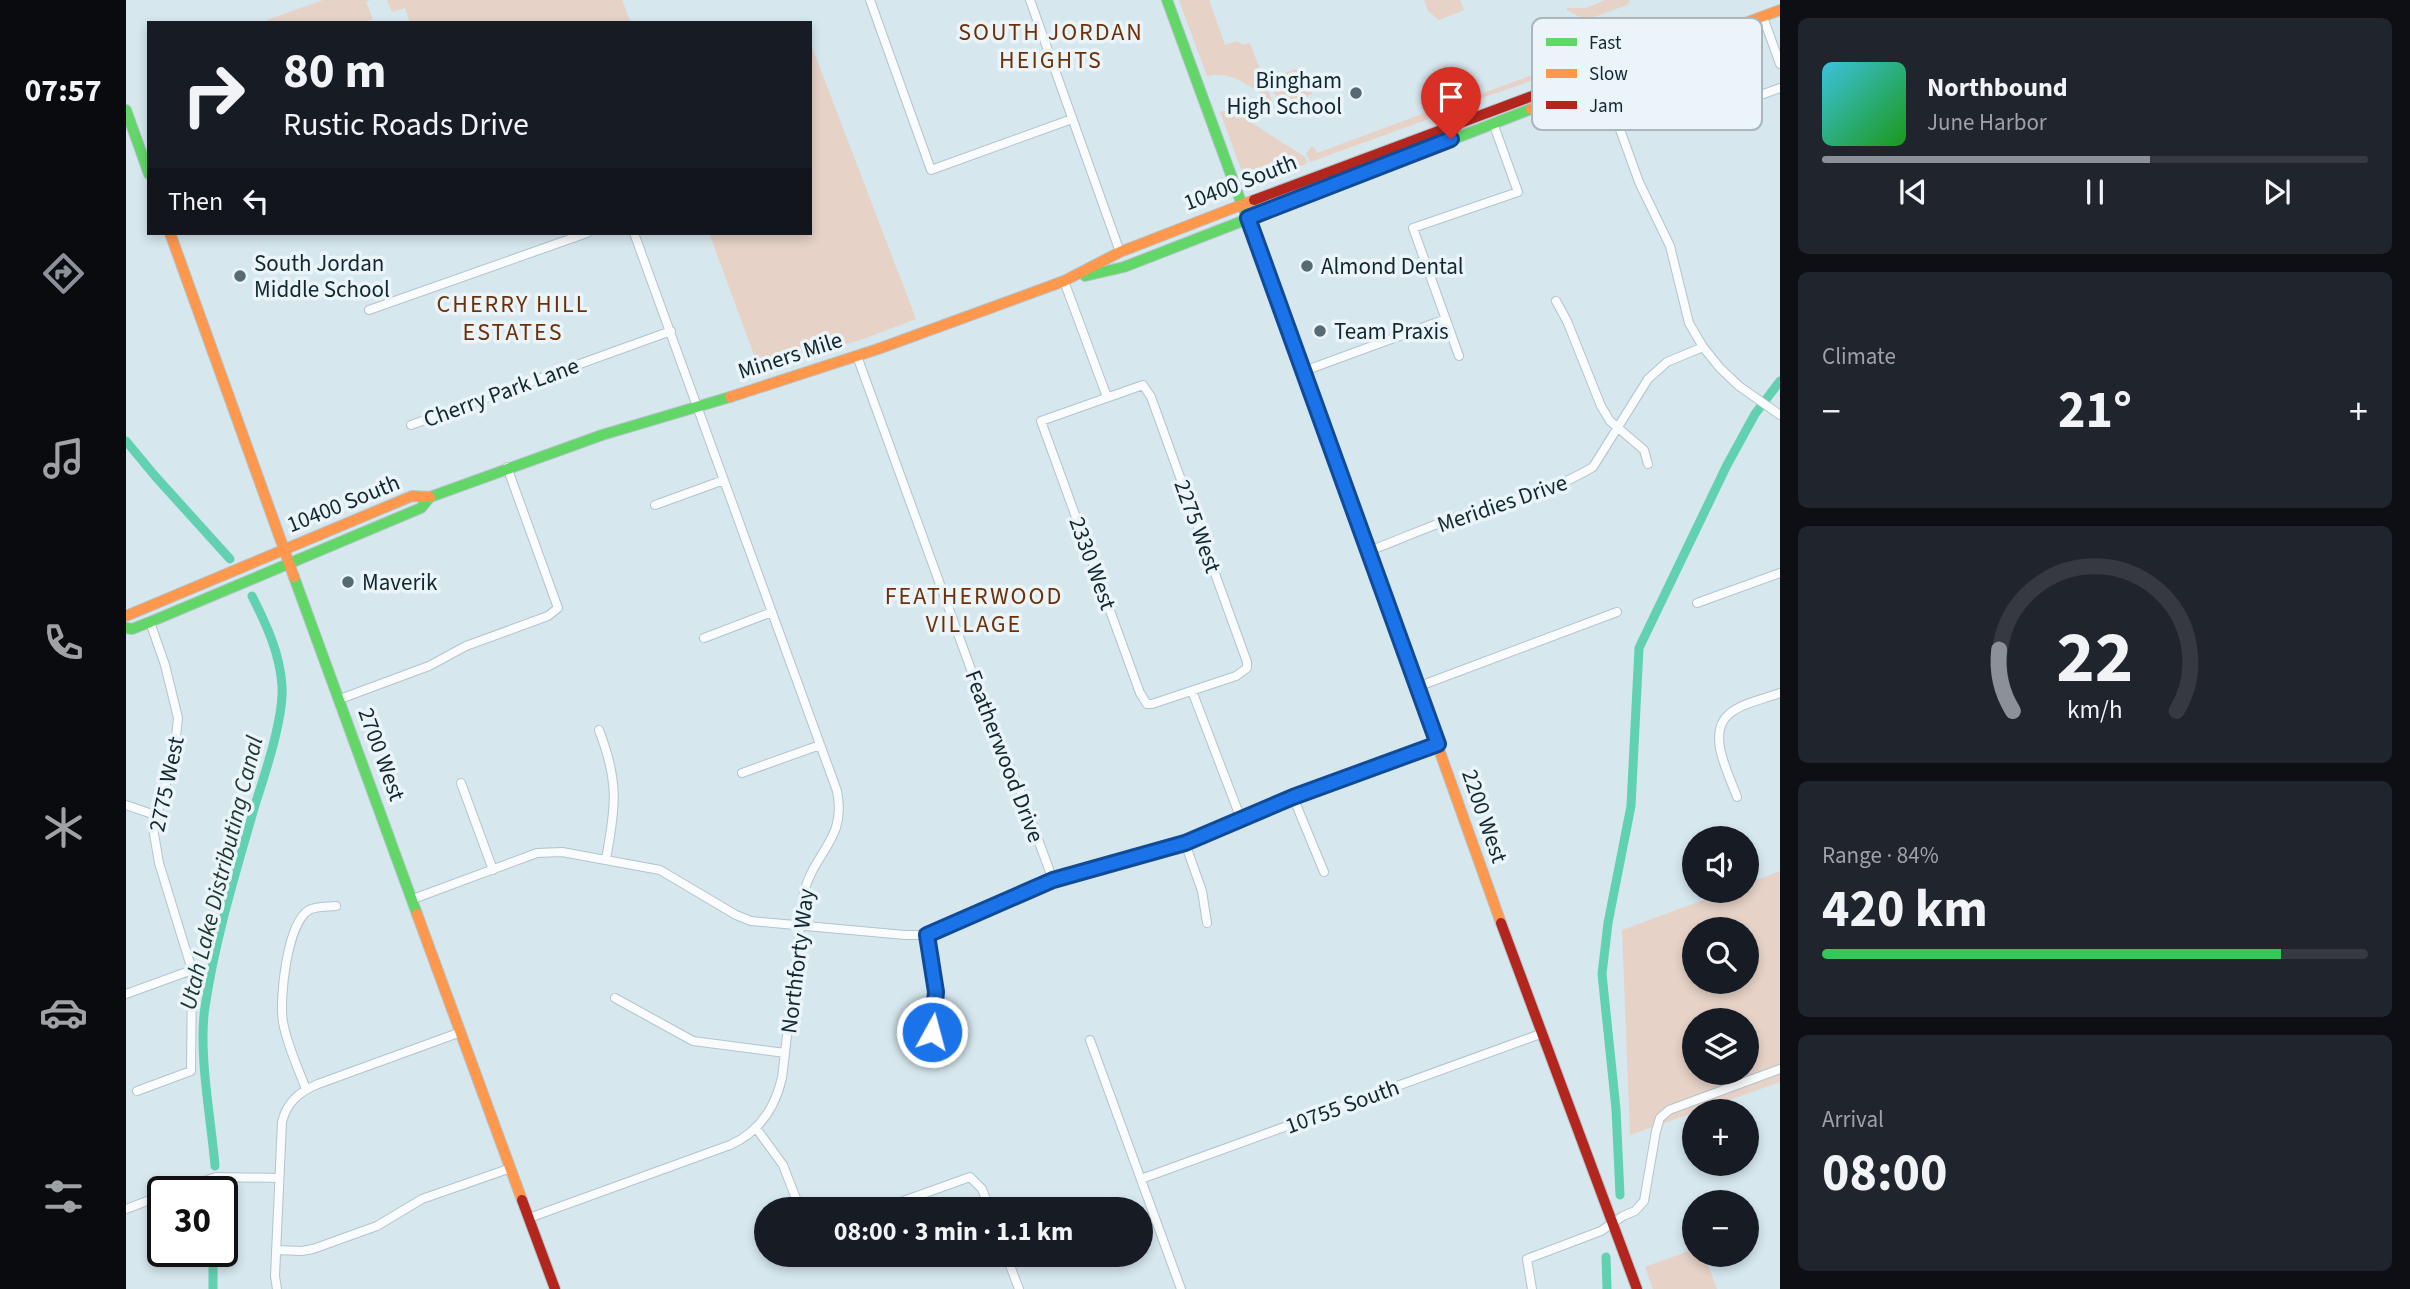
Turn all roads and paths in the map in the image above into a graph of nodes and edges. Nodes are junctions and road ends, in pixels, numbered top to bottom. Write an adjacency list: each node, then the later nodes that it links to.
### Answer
1 (870, 0): 12 (street)
2 (1030, 0): 12 (street)
3 (1167, 0): 16 (main road, 2200 West)
4 (1780, 10): 5 (main road)
5 (1763, 17): 6 (street)
6 (1780, 64)
7 (1780, 88): 8 (street)
8 (1762, 95)
9 (1532, 96): 16 (main road, 10400 South)
10 (1532, 109): 13 (main road)
11 (126, 110): 15 (main road)
12 (1072, 119): 22 (street)
13 (1493, 123): 17 (main road, 10400 South); 26 (street)
14 (1620, 130): 28 (street)
15 (147, 168)
16 (1243, 204): 17 (main road, 2200 West); 21 (main road, 10400 South)
17 (1248, 218): 23 (main road, 10400 South); 31 (main road, 2200 West)
18 (171, 235): 42 (main road, 2700 West)
19 (581, 235): 25 (street)
20 (635, 235): 27 (street, Northforty Way)
21 (1158, 237): 22 (main road, Miners Mile)
22 (1120, 252): 23 (main road, Miners Mile)
23 (1064, 281): 29 (main road, Miners Mile); 32 (street)
24 (1556, 302): 36 (street)
25 (369, 310)
26 (1446, 320): 30 (street); 31 (street)
27 (671, 331): 33 (street, Northforty Way); 35 (street, Cherry Park Lane)
28 (1703, 347): 34 (street); 36 (street, Meridies Drive)
29 (857, 356): 33 (main road, Miners Mile); 71 (street, Featherwood Drive)
30 (1459, 356)
31 (1304, 371): 43 (main road, 2200 West)
32 (1107, 397): 54 (street, 2275 West); 54 (street, 2330 West)
33 (697, 406): 38 (main road, Miners Mile); 39 (street, Northforty Way)
34 (1780, 415)
35 (411, 425)
36 (1618, 429): 37 (street); 43 (street, Meridies Drive)
37 (1648, 464)
38 (508, 467): 40 (main road, Miners Mile); 56 (street)
39 (724, 480): 41 (street); 47 (street, Northforty Way)
40 (429, 497): 42 (main road, 10400 South); 44 (main road, 10400 South)
41 (656, 505)
42 (284, 549): 44 (main road, 2700 West); 49 (main road, 10400 South)
43 (1369, 551): 53 (main road, 2200 West)
44 (289, 564): 50 (main road, 10400 South); 56 (main road, 2700 West)
45 (1780, 573): 46 (street)
46 (1697, 603)
47 (772, 612): 52 (street); 59 (street, Northforty Way)
48 (1617, 612): 53 (street)
49 (126, 616)
50 (149, 622): 51 (main road, 10400 South); 65 (street, 2775 West)
51 (126, 628)
52 (704, 638)
53 (1417, 687): 58 (main road, 2200 West)
54 (1192, 691): 66 (street)
55 (1780, 693): 63 (street)
56 (340, 699): 72 (main road, 2700 West)
57 (599, 730): 68 (street)
58 (1438, 744): 62 (street); 82 (main road, 2200 West)
59 (820, 745): 60 (street); 75 (street, Northforty Way)
60 (743, 773)
61 (461, 783): 69 (street)
62 (1293, 797): 66 (street); 70 (street)
63 (1737, 797)
64 (126, 805): 65 (street)
65 (155, 815): 77 (street, 2775 West)
66 (1241, 819): 67 (street)
67 (1185, 843): 71 (street); 74 (street)
68 (606, 859): 69 (street); 75 (street)
69 (493, 870): 72 (street)
70 (1324, 872)
71 (1053, 880): 76 (street)
72 (412, 899): 80 (main road, 2700 West)
73 (336, 906): 86 (street)
74 (1207, 923)
75 (800, 927): 76 (street); 84 (street, Northforty Way)
76 (927, 935): 81 (street)
77 (192, 970): 78 (street); 87 (street, 2775 West)
78 (126, 994)
79 (615, 998): 84 (street)
80 (461, 1032): 86 (street); 89 (main road, 2700 West)
81 (932, 1032)
82 (1543, 1033): 92 (street, 10755 South); 99 (main road, 2200 West)
83 (1090, 1040): 92 (street)
84 (785, 1053): 88 (street, Northforty Way)
85 (1780, 1069): 99 (street)
86 (306, 1089): 91 (street)
87 (137, 1091)
88 (756, 1128): 93 (street); 98 (street, Northforty Way)
89 (511, 1168): 98 (main road, 2700 West); 100 (street)
90 (238, 1177): 91 (street)
91 (279, 1178): 100 (street)
92 (1141, 1179): 105 (street)
93 (795, 1197)
94 (914, 1197): 95 (street)
95 (985, 1197)
96 (147, 1201): 97 (street)
97 (126, 1209)
98 (529, 1218): 103 (main road, 2700 West)
99 (1613, 1223): 106 (street); 107 (main road, 2200 West)
100 (276, 1250): 102 (street)
101 (1011, 1267): 104 (street)
102 (277, 1289)
103 (555, 1289)
104 (1019, 1289)
105 (1181, 1289)
106 (1532, 1289)
107 (1637, 1289)

